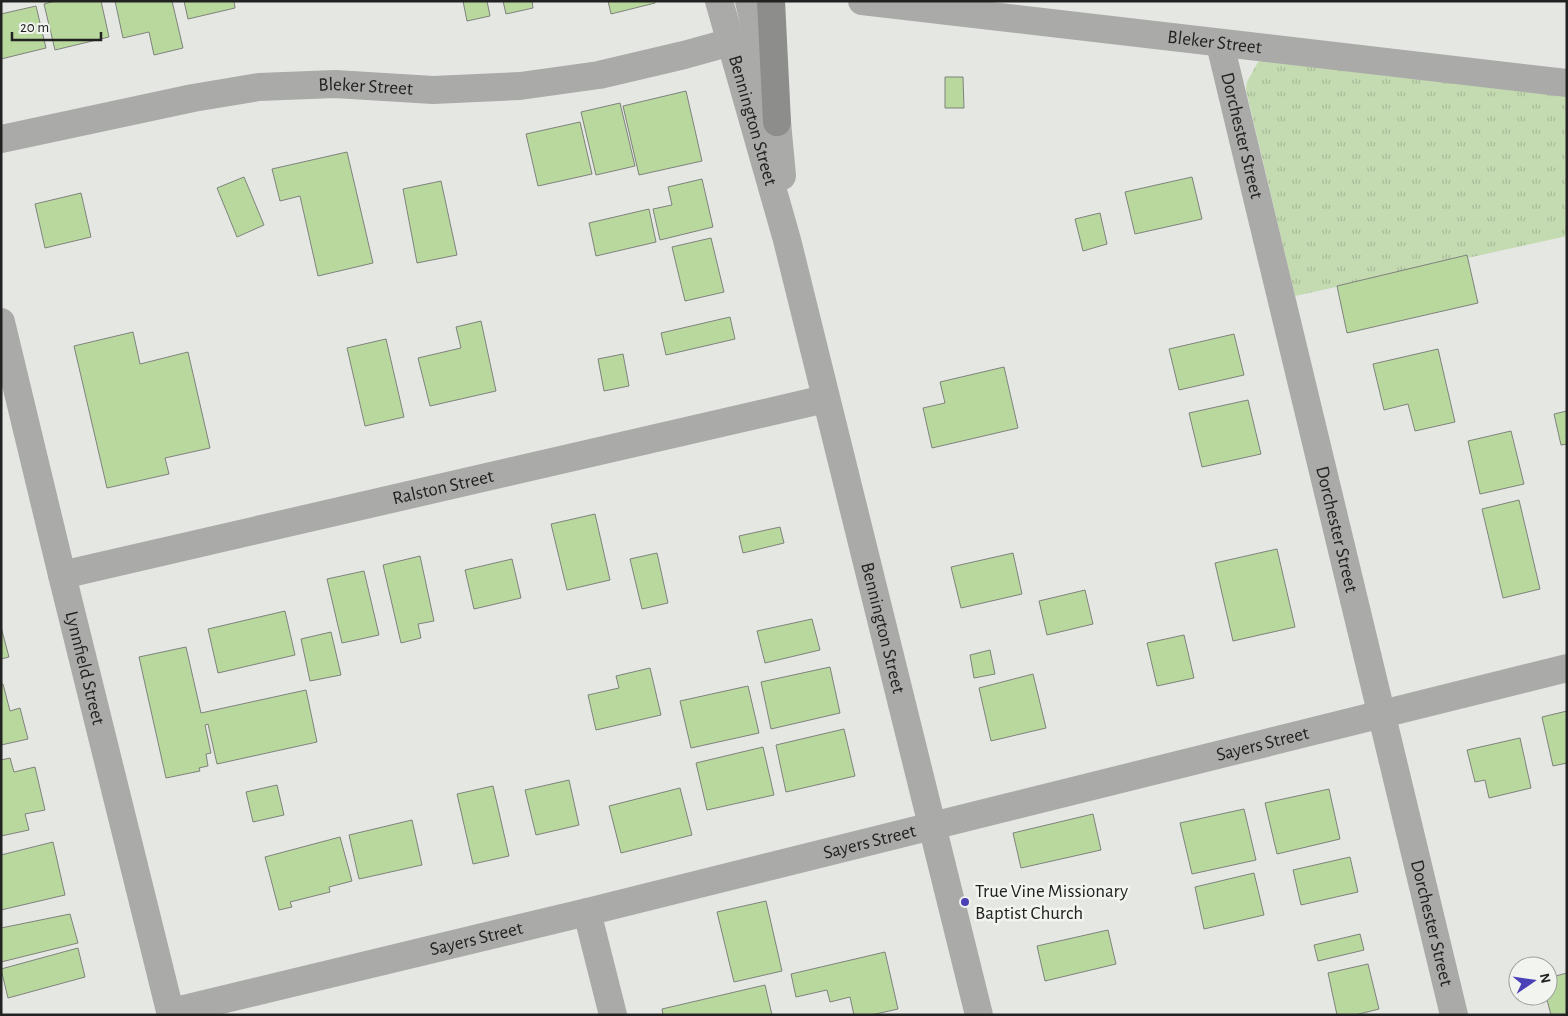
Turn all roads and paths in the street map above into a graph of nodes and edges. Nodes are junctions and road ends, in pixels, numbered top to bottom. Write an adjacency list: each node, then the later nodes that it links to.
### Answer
1 (719, 1): 5 (street, Bennington Street)
2 (749, 1): 8 (street, Bennington Street)
3 (771, 1): 8 (main road)
4 (862, 1): 6 (street, Bleker Street)
5 (731, 42): 9 (street, Bleker Street); 10 (street, Bennington Street)
6 (1220, 44): 7 (street, Bleker Street); 15 (street, Dorchester Street)
7 (1567, 83)
8 (777, 122): 10 (street, Bennington Street)
9 (1, 139)
10 (787, 240): 12 (street, Bennington Street)
11 (1, 322): 13 (street, Lynnfield Street)
12 (825, 399): 13 (street, Ralston Street); 16 (street, Bennington Street)
13 (62, 575): 18 (street, Lynnfield Street)
14 (1567, 668): 15 (street, Sayers Street)
15 (1381, 714): 16 (street, Sayers Street); 21 (street, Dorchester Street)
16 (932, 825): 17 (street, Sayers Street); 20 (street, Bennington Street)
17 (587, 912): 18 (street, Sayers Street); 19 (street)
18 (171, 1013)
19 (613, 1015)
20 (979, 1015)
21 (1454, 1015)

